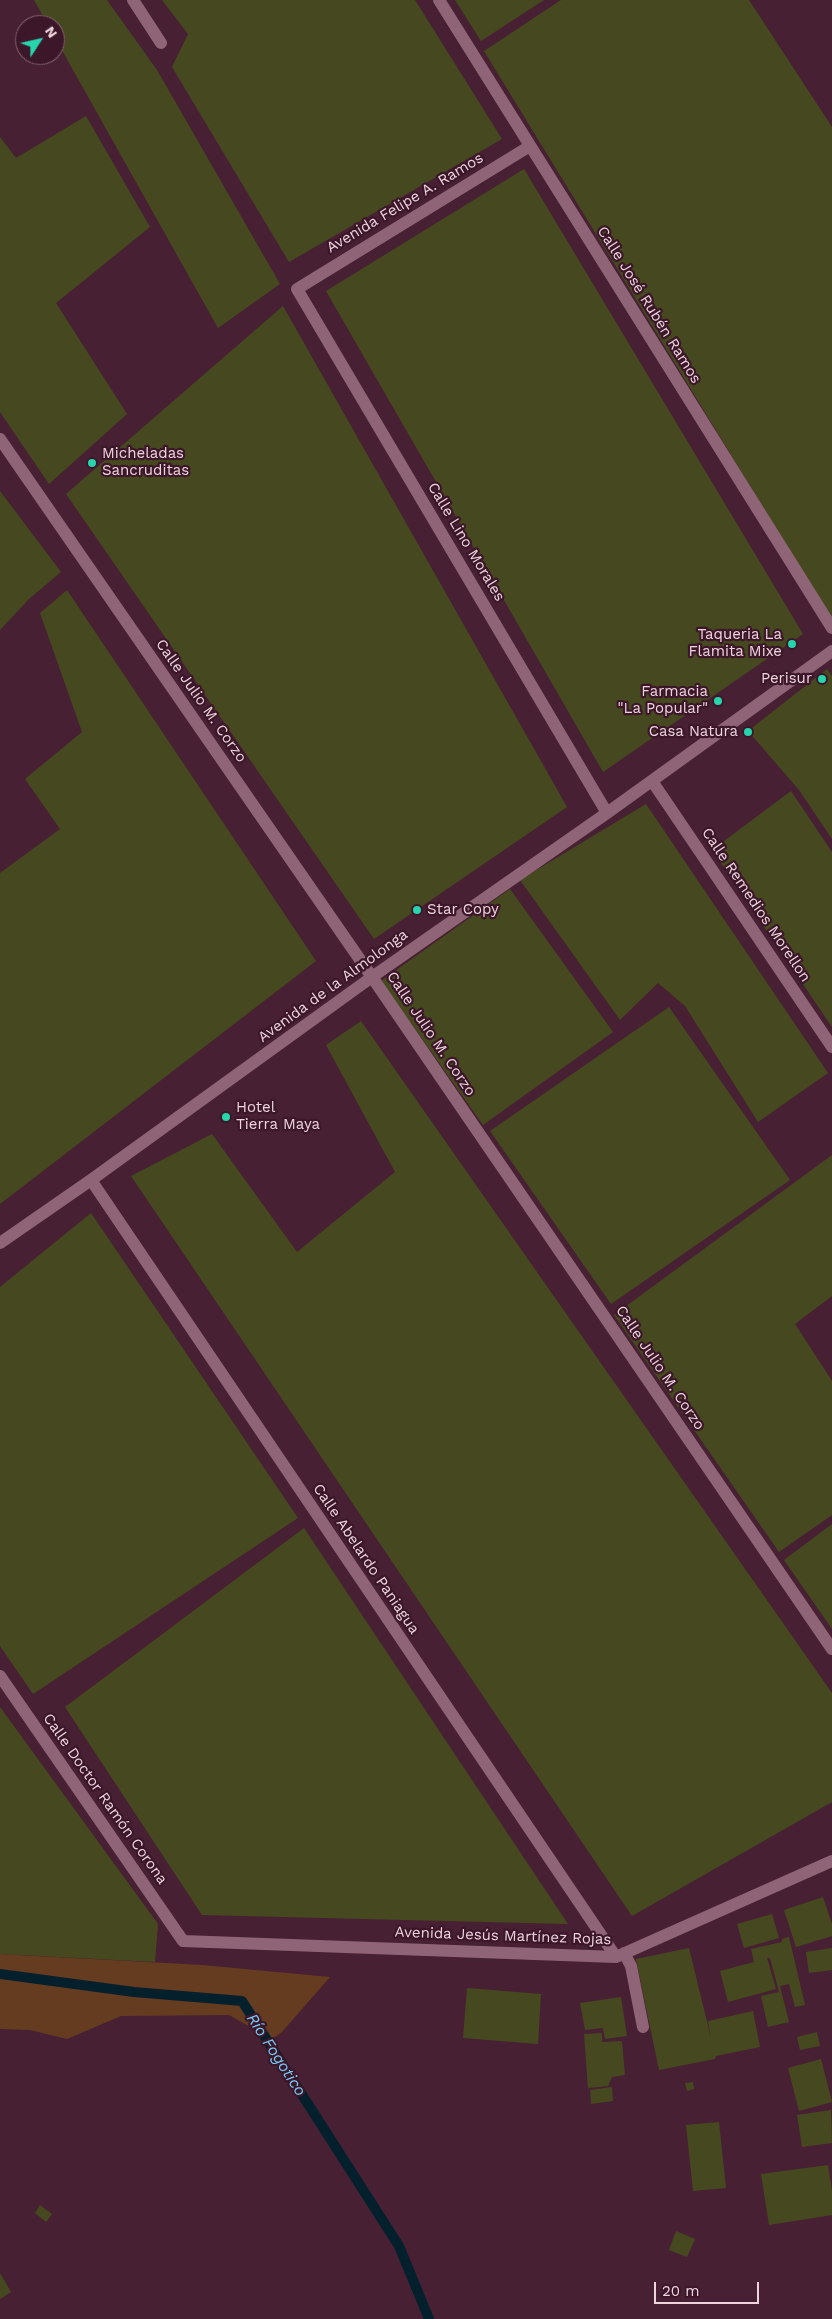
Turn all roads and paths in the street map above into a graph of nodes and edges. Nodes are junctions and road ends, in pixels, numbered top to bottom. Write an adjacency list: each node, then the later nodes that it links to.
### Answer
1 (132, 0): 3 (street)
2 (439, 0): 4 (street, Calle José Rubén Ramos)
3 (161, 43)
4 (530, 146): 5 (street, Avenida Felipe A. Ramos); 7 (street, Calle José Rubén Ramos)
5 (297, 288): 10 (street, Calle Lino Morales)
6 (0, 439): 11 (street, Calle Julio M. Corzo)
7 (832, 628)
8 (832, 651): 9 (street, Avenida de la Almolonga)
9 (652, 781): 10 (street, Avenida de la Almolonga); 12 (street, Calle Remedios Morellon)
10 (608, 813): 11 (street, Avenida de la Almolonga)
11 (372, 977): 13 (street, Avenida de la Almolonga); 15 (street, Calle Julio M. Corzo)
12 (832, 1047)
13 (91, 1180): 14 (street, Avenida de la Almolonga); 19 (street, Calle Abelardo Paniagua)
14 (0, 1243)
15 (832, 1649)
16 (0, 1676): 18 (street, Calle Doctor Ramón Corona)
17 (832, 1861): 19 (street, Avenida Jesús Martínez Rojas)
18 (183, 1941): 19 (street, Avenida Jesús Martínez Rojas)
19 (620, 1955): 20 (street, Calle Abelardo Paniagua)
20 (643, 2027)

